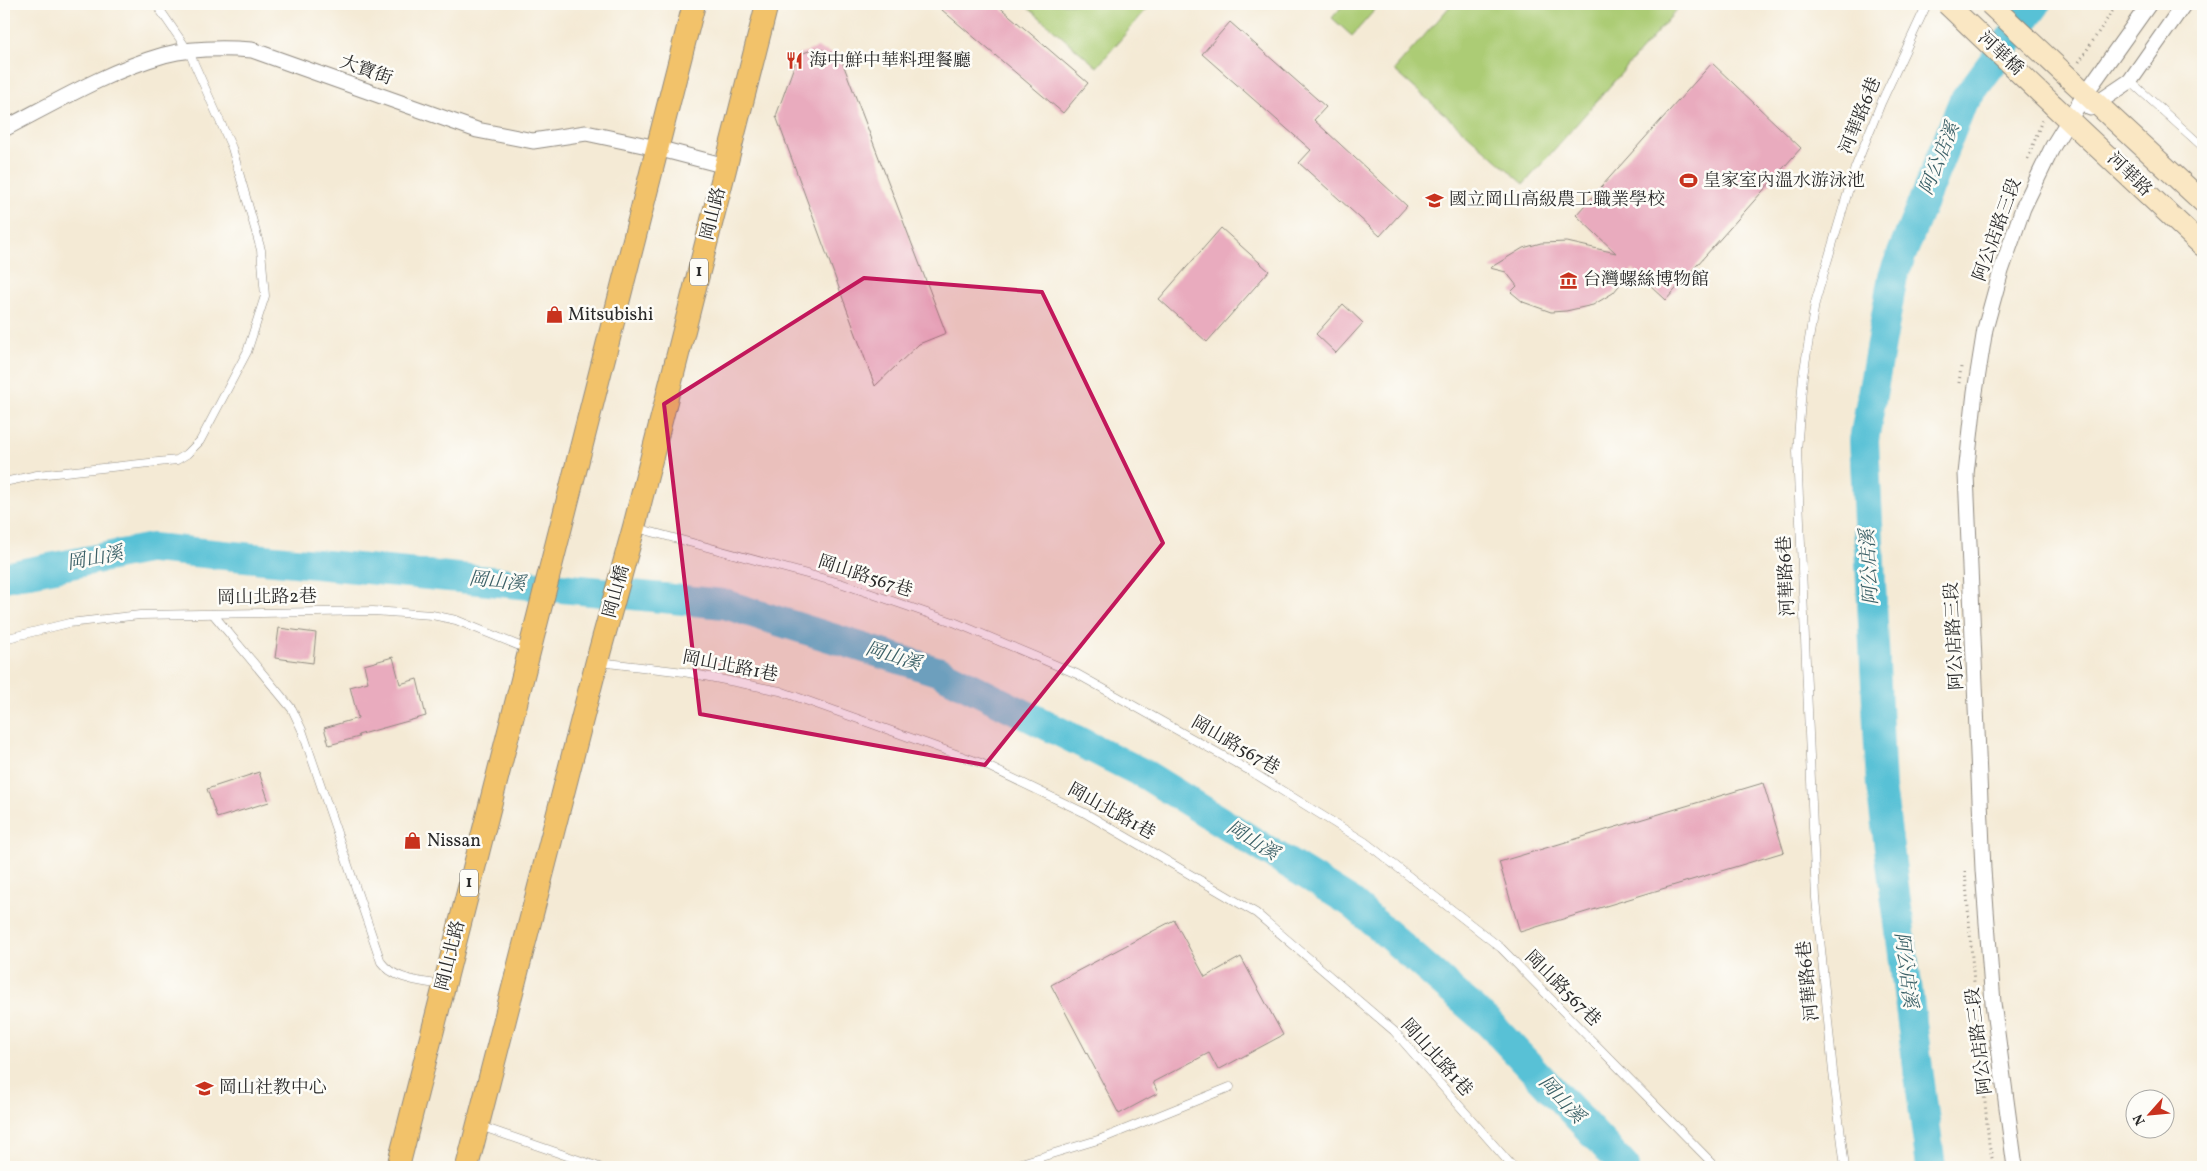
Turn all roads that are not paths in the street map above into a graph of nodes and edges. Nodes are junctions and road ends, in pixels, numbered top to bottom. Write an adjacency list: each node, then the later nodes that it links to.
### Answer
1 (156, 4): 9 (lane)
2 (694, 4): 17 (main road, 1)
3 (767, 4): 18 (main road, 岡山路 / 1)
4 (1927, 4): 36 (lane, 河華路6巷)
5 (1947, 4): 13 (street, 河華橋, bridge)
6 (1990, 4): 10 (street, 河華橋, bridge)
7 (2149, 4): 12 (street)
8 (2184, 4): 11 (street)
9 (190, 52): 15 (street, 大寶街); 17 (street, 大寶街); 21 (lane)
10 (2070, 78): 12 (street, 河華路)
11 (2130, 81): 12 (street); 16 (lane)
12 (2091, 99): 14 (street); 19 (street, 河華路)
13 (2053, 105): 14 (street, 河華路)
14 (2070, 120): 20 (street, 河華路); 37 (street, 阿公店路三段)
15 (4, 129)
16 (2203, 147)
17 (657, 148): 18 (street, 大寶街); 25 (main road, 岡山北路 / 1)
18 (726, 166): 22 (main road, 岡山路 / 1)
19 (2203, 202)
20 (2203, 246)
21 (4, 482)
22 (633, 533): 26 (main road, 岡山橋 / 1); 35 (lane, 岡山路567巷)
23 (213, 614): 24 (lane, 岡山北路2巷); 25 (lane, 岡山北路2巷); 27 (lane)
24 (4, 639)
25 (528, 649): 27 (main road, 岡山北路 / 1)
26 (600, 653): 29 (main road, 1); 34 (lane, 岡山北路1巷)
27 (443, 985): 30 (main road, 岡山北路 / 1)
28 (1230, 1087): 33 (lane)
29 (478, 1125): 31 (main road, 1); 32 (lane)
30 (398, 1167)
31 (467, 1167)
32 (599, 1167)
33 (1008, 1167)
34 (1513, 1167)
35 (1716, 1167)
36 (1845, 1167)
37 (2014, 1167)

